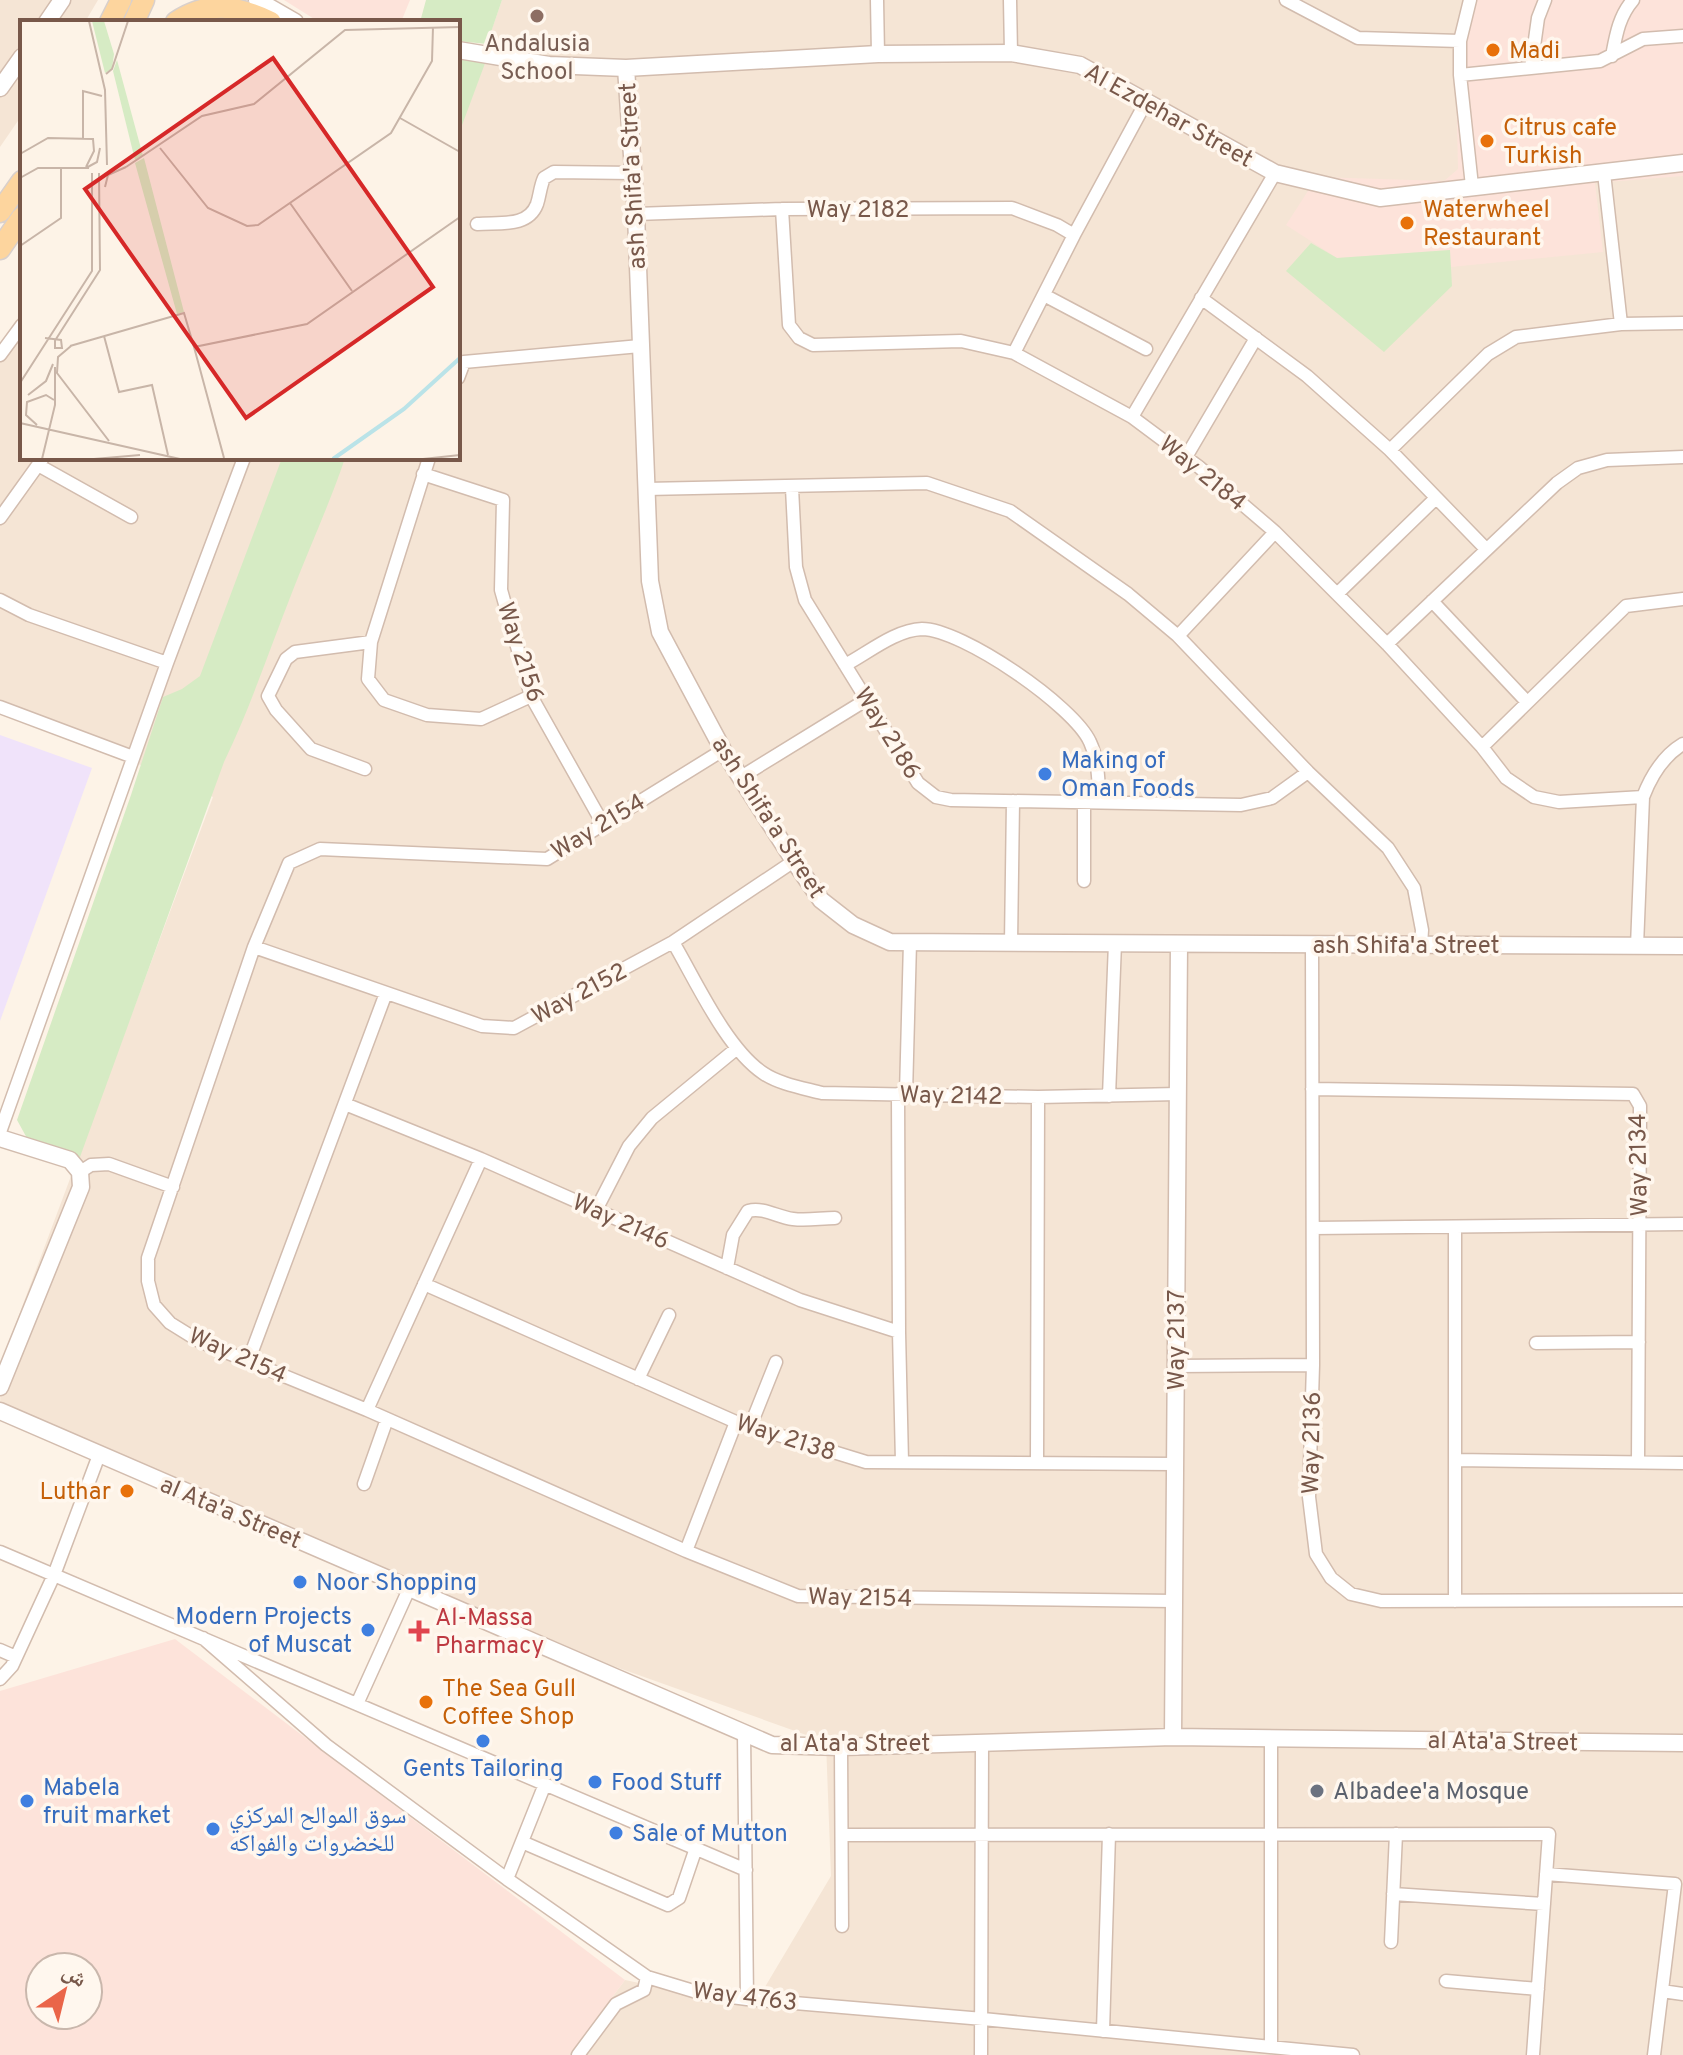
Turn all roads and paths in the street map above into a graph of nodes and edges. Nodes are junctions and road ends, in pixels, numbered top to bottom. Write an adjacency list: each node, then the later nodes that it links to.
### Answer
1 (62, 0): 12 (street)
2 (121, 0): 13 (main road)
3 (144, 0): 14 (main road)
4 (187, 0): 15 (main road)
5 (877, 0): 22 (street)
6 (1010, 0): 21 (street)
7 (1470, 0): 19 (street)
8 (1545, 0): 26 (street)
9 (1633, 0): 23 (street)
10 (1293, 2): 19 (street)
11 (264, 6): 16 (main road); 17 (street)
12 (48, 20)
13 (111, 20)
14 (135, 20)
15 (162, 20)
16 (180, 20)
17 (291, 20)
18 (1683, 36): 23 (street)
19 (1460, 41): 27 (street)
20 (460, 50): 25 (street, Al Ezdehar Street)
21 (1011, 53): 22 (street, Al Ezdehar Street); 29 (street, Al Ezdehar Street)
22 (878, 54): 25 (street, Al Ezdehar Street)
23 (1612, 56): 26 (street)
24 (20, 60): 28 (street)
25 (626, 68): 31 (street, ash Shifa'a Street)
26 (1531, 68): 27 (street)
27 (1460, 75): 35 (street)
28 (0, 88)
29 (1147, 100): 32 (street, Al Ezdehar Street); 41 (street)
30 (1683, 163): 33 (street, Al Ezdehar Street)
31 (633, 173): 38 (street, ash Shifa'a Street); 40 (street)
32 (1275, 173): 35 (street, Al Ezdehar Street); 44 (street)
33 (1604, 173): 35 (street, Al Ezdehar Street); 46 (street)
34 (20, 184): 37 (main road)
35 (1472, 186)
36 (782, 209): 38 (street, Way 2182); 41 (street, Way 2182); 51 (street, Way 2184)
37 (0, 212)
38 (636, 214): 49 (street, ash Shifa'a Street)
39 (20, 220): 42 (main road)
40 (477, 224)
41 (1074, 235): 43 (street)
42 (0, 249)
43 (1044, 295): 50 (street); 51 (street)
44 (1201, 298): 48 (street); 54 (street)
45 (1683, 323): 46 (street)
46 (1621, 324): 55 (street)
47 (20, 328): 52 (street)
48 (1256, 338): 55 (street); 56 (street)
49 (640, 346): 53 (street); 63 (street, ash Shifa'a Street)
50 (1146, 349)
51 (1014, 353): 54 (street, Way 2184)
52 (0, 355)
53 (460, 373)
54 (1132, 417): 56 (street, Way 2184)
55 (1390, 450): 64 (street)
56 (1186, 457): 67 (street, Way 2184)
57 (1683, 457): 68 (street)
58 (243, 460): 76 (street)
59 (428, 460): 61 (street)
60 (40, 462): 65 (street); 66 (street)
61 (423, 474): 74 (street); 78 (street, Way 2156)
62 (792, 488): 63 (street); 73 (street); 77 (street, Way 2186)
63 (646, 489): 84 (street, ash Shifa'a Street)
64 (1436, 498): 68 (street); 69 (street)
65 (131, 517)
66 (0, 518)
67 (1275, 532): 69 (street, Way 2184); 73 (street)
68 (1486, 549): 72 (street)
69 (1337, 594): 75 (street, Way 2184)
70 (1683, 599): 80 (street)
71 (0, 600): 76 (street)
72 (1432, 601): 75 (street); 80 (street)
73 (1178, 636): 87 (street)
74 (371, 642): 78 (street); 86 (street)
75 (1387, 644): 83 (street, Way 2184)
76 (167, 663): 85 (street)
77 (845, 665): 79 (street, Way 2186); 92 (street)
78 (531, 696): 93 (street, Way 2156)
79 (866, 700): 88 (street); 90 (street, Way 2186)
80 (1527, 702): 83 (street)
81 (0, 707): 85 (street)
82 (1683, 744): 89 (street)
83 (1482, 747): 89 (street, Way 2184)
84 (723, 750): 88 (street, ash Shifa'a Street); 93 (street, Way 2154)
85 (133, 757): 114 (street)
86 (365, 769)
87 (1308, 772): 92 (street, Way 2186); 102 (street)
88 (741, 777): 94 (street, ash Shifa'a Street)
89 (1643, 797): 103 (street)
90 (1013, 801): 91 (street, Way 2186); 98 (street)
91 (1084, 802): 92 (street, Way 2186); 95 (street)
92 (1100, 802)
93 (603, 824): 105 (street, Way 2154)
94 (794, 861): 96 (street, Way 2152); 97 (street, ash Shifa'a Street)
95 (1084, 881)
96 (673, 942): 106 (street, Way 2152); 107 (street, Way 2142)
97 (910, 942): 98 (street, ash Shifa'a Street); 109 (street)
98 (1011, 943): 99 (street, ash Shifa'a Street)
99 (1115, 943): 100 (street, ash Shifa'a Street); 111 (street)
100 (1179, 944): 101 (street, ash Shifa'a Street); 110 (street, Way 2137)
101 (1312, 944): 102 (street, ash Shifa'a Street); 108 (street, Way 2136)
102 (1421, 945): 103 (street, ash Shifa'a Street)
103 (1637, 946): 104 (street, ash Shifa'a Street)
104 (1683, 946)
105 (254, 947): 106 (street, Way 2152); 118 (street, Way 2154)
106 (386, 993): 113 (street)
107 (736, 1049): 109 (street, Way 2142); 119 (street)
108 (1312, 1089): 121 (street, Way 2134); 124 (street, Way 2136)
109 (902, 1094): 112 (street, Way 2142); 128 (street)
110 (1178, 1094): 111 (street, Way 2142); 134 (street, Way 2137)
111 (1109, 1096): 112 (street, Way 2142)
112 (1038, 1097): 146 (street)
113 (345, 1104): 116 (street, Way 2146); 131 (street)
114 (0, 1132)
115 (0, 1138): 117 (street)
116 (481, 1159): 119 (street, Way 2146); 126 (street)
117 (80, 1172): 118 (street); 136 (street)
118 (173, 1187): 131 (street, Way 2154)
119 (596, 1210): 125 (street, Way 2146)
120 (835, 1218): 125 (street)
121 (1639, 1224): 122 (street); 123 (street); 129 (street, Way 2134)
122 (1683, 1224)
123 (1455, 1227): 124 (street); 143 (street)
124 (1313, 1228): 133 (street, Way 2136)
125 (727, 1268): 128 (street, Way 2146)
126 (424, 1284): 135 (street, Way 2138); 137 (street)
127 (669, 1315): 135 (street)
128 (899, 1332): 144 (street)
129 (1639, 1342): 130 (street); 145 (street, Way 2134)
130 (1536, 1343)
131 (248, 1362): 137 (street, Way 2154)
132 (776, 1362): 141 (street)
133 (1313, 1365): 134 (street); 156 (street, Way 2136)
134 (1176, 1366): 148 (street, Way 2137)
135 (638, 1379): 140 (street, Way 2138)
136 (0, 1387)
137 (367, 1410): 139 (street, Way 2154)
138 (0, 1411): 142 (street, al Ata'a Street)
139 (387, 1419): 149 (street); 150 (street, Way 2154)
140 (736, 1422): 141 (street, Way 2138); 150 (street)
141 (750, 1427): 144 (street, Way 2138)
142 (99, 1455): 152 (street); 153 (street, al Ata'a Street)
143 (1455, 1460): 145 (street); 156 (street)
144 (902, 1462): 146 (street, Way 2138)
145 (1638, 1462): 147 (street)
146 (1037, 1463): 148 (street, Way 2138)
147 (1683, 1463)
148 (1175, 1464): 155 (street, Way 2137)
149 (364, 1484)
150 (686, 1551): 155 (street, Way 2154)
151 (0, 1552): 152 (street)
152 (54, 1575): 157 (street); 159 (street)
153 (409, 1589): 161 (street); 162 (street, al Ata'a Street)
154 (1683, 1600): 156 (street, Way 2136)
155 (1174, 1601): 163 (street, Way 2137)
156 (1455, 1601)
157 (203, 1638): 161 (street); 178 (street, Way 4763)
158 (0, 1650): 159 (street)
159 (16, 1657): 160 (street)
160 (0, 1679)
161 (357, 1704): 168 (street)
162 (744, 1733): 167 (street, al Ata'a Street); 176 (street)
163 (1173, 1737): 164 (street, al Ata'a Street); 165 (street, al Ata'a Street)
164 (1271, 1738): 166 (street, al Ata'a Street); 170 (street)
165 (982, 1743): 167 (street, al Ata'a Street); 173 (street)
166 (1683, 1743)
167 (841, 1747): 172 (street)
168 (545, 1784): 174 (street); 175 (street)
169 (1109, 1834): 170 (street); 173 (street); 191 (street)
170 (1271, 1834): 171 (street); 192 (street)
171 (1396, 1834): 177 (street); 180 (street)
172 (843, 1835): 173 (street); 182 (street)
173 (980, 1835): 190 (street)
174 (522, 1842): 175 (street); 178 (street)
175 (696, 1848): 176 (street)
176 (746, 1870): 189 (street)
177 (1546, 1874): 179 (street); 181 (street)
178 (507, 1879): 184 (street, Way 4763)
179 (1679, 1885): 187 (street)
180 (1393, 1894): 181 (street); 183 (street)
181 (1544, 1904): 186 (street)
182 (842, 1926)
183 (1391, 1942)
184 (647, 1977): 189 (street, Way 4763); 193 (street)
185 (1446, 1981): 186 (street)
186 (1538, 1989): 196 (street)
187 (1662, 1991): 188 (street); 197 (street)
188 (1683, 1994)
189 (747, 1999): 190 (street, Way 4763)
190 (983, 2019): 191 (street, Way 4763); 194 (street)
191 (1103, 2031): 192 (street, Way 4763)
192 (1278, 2050): 195 (street, Way 4763)
193 (578, 2055)
194 (981, 2055)
195 (1353, 2055)
196 (1533, 2055)
197 (1654, 2055)

